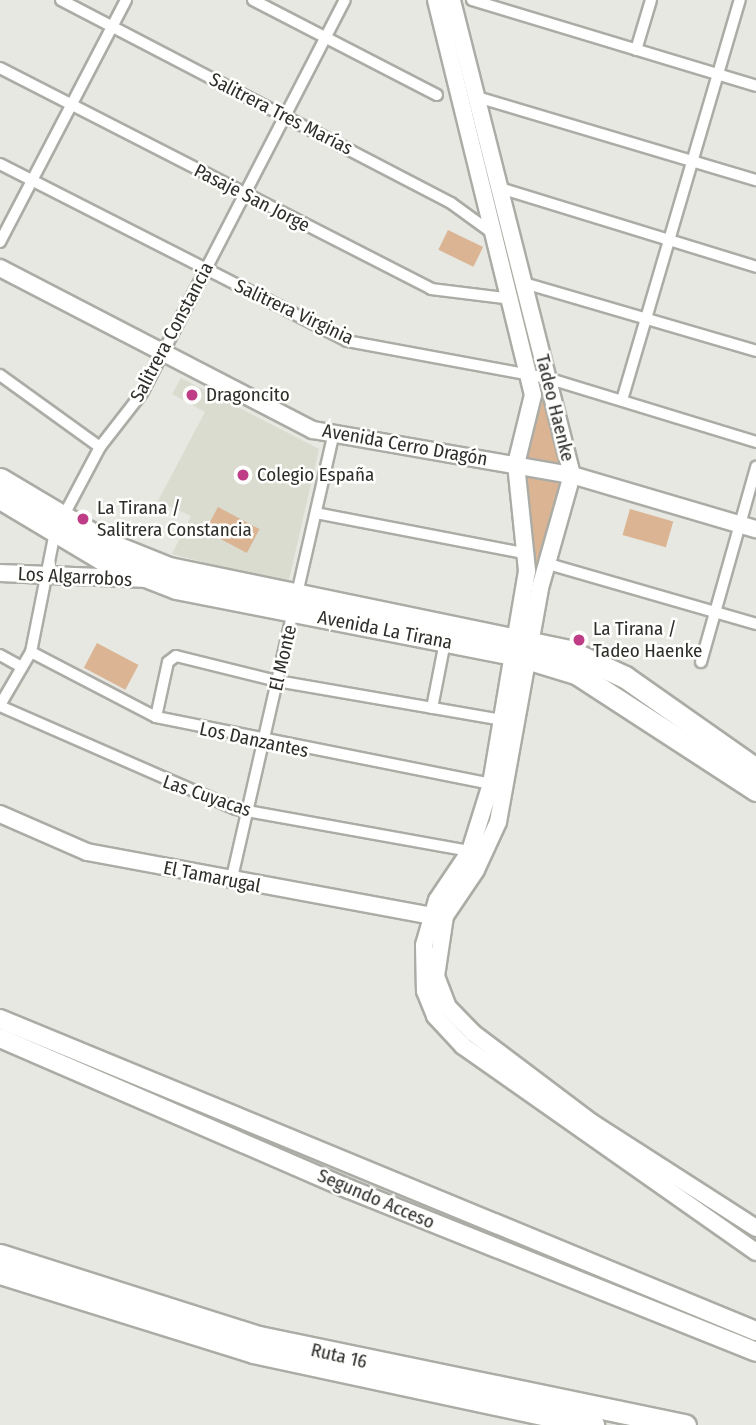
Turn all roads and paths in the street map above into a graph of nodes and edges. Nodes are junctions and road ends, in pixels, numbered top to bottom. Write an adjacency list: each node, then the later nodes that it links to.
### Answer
1 (61, 0): 10 (street, Salitrera Tres Marías)
2 (126, 0): 10 (street)
3 (253, 0): 11 (street)
4 (345, 0): 11 (street, Salitrera Constancia)
5 (436, 0): 26 (street, Tadeo Haenke)
6 (452, 0): 17 (street, Tadeo Haenke)
7 (472, 0): 12 (street)
8 (651, 0): 12 (street)
9 (740, 0): 14 (street)
10 (112, 26): 18 (street); 19 (street, Salitrera Tres Marías)
11 (326, 37): 16 (street); 19 (street, Salitrera Constancia)
12 (636, 50): 14 (street)
13 (0, 68): 18 (street, Pasaje San Jorge)
14 (718, 75): 15 (street); 20 (street)
15 (756, 86)
16 (437, 95)
17 (477, 97): 20 (street); 24 (street, Tadeo Haenke)
18 (71, 105): 22 (street); 25 (street, Pasaje San Jorge)
19 (285, 116): 25 (street, Salitrera Constancia); 26 (street, Salitrera Tres Marías)
20 (692, 161): 23 (street); 27 (street)
21 (0, 164): 22 (street, Salitrera Virginia)
22 (32, 180): 28 (street); 31 (street, Salitrera Virginia)
23 (756, 180)
24 (500, 188): 27 (street); 32 (street, Tadeo Haenke)
25 (244, 195): 31 (street, Salitrera Constancia); 33 (street, Pasaje San Jorge)
26 (496, 236): 33 (street, Tadeo Haenke)
27 (669, 240): 29 (street); 34 (street)
28 (0, 242)
29 (756, 267)
30 (0, 268): 36 (street, Avenida Cerro Dragón)
31 (205, 270): 36 (street, Salitrera Constancia); 37 (street, Salitrera Virginia)
32 (523, 283): 34 (street); 39 (street, Tadeo Haenke)
33 (512, 299): 37 (street, Tadeo Haenke)
34 (646, 319): 35 (street); 40 (street)
35 (756, 351)
36 (162, 353): 41 (street, Avenida Cerro Dragón); 43 (street, Salitrera Constancia)
37 (530, 374): 39 (street, Salitrera Virginia); 44 (street, Tadeo Haenke)
38 (0, 375): 43 (street)
39 (547, 378): 40 (street, Salitrera Virginia); 46 (street, Tadeo Haenke)
40 (622, 401): 42 (street, Salitrera Virginia)
41 (334, 435): 44 (street, Avenida Cerro Dragón); 49 (street, El Monte)
42 (756, 442)
43 (100, 447): 51 (street, Salitrera Constancia)
44 (516, 464): 46 (street, Avenida Cerro Dragón); 53 (street, Tadeo Haenke)
45 (756, 467): 50 (street)
46 (572, 475): 50 (street, Avenida Cerro Dragón); 54 (street, Tadeo Haenke)
47 (0, 479): 51 (highway, Avenida La Tirana)
48 (0, 498): 51 (highway, Avenida La Tirana)
49 (316, 513): 53 (street); 58 (street, El Monte)
50 (739, 524): 52 (street, Avenida Cerro Dragón); 59 (street)
51 (58, 525): 56 (street, Salitrera Constancia); 57 (highway, Avenida La Tirana); 58 (highway, Avenida La Tirana)
52 (756, 529)
53 (528, 554): 62 (street, Tadeo Haenke)
54 (545, 564): 59 (street); 62 (street, Tadeo Haenke)
55 (0, 573): 56 (street, Los Algarrobos)
56 (48, 578): 57 (street, Los Algarrobos); 63 (street, Salitrera Constancia)
57 (149, 579): 58 (highway, Avenida La Tirana)
58 (295, 604): 61 (highway, Avenida La Tirana); 62 (highway, Avenida La Tirana); 67 (street, El Monte)
59 (713, 611): 60 (street); 65 (street)
60 (756, 624)
61 (445, 642): 62 (highway, Avenida La Tirana); 69 (street)
62 (522, 647): 71 (street, Tadeo Haenke); 73 (highway, Avenida La Tirana); 75 (highway, Avenida La Tirana); 81 (street, Tadeo Haenke)
63 (31, 652): 66 (street, Salitrera Constancia); 70 (street, Los Danzantes)
64 (0, 655): 66 (street)
65 (701, 662)
66 (22, 667): 68 (street, Salitrera Constancia)
67 (277, 681): 69 (street); 70 (street); 72 (street, El Monte)
68 (0, 706): 77 (street, Las Cuyacas)
69 (432, 708): 71 (street)
70 (156, 717): 72 (street, Los Danzantes)
71 (502, 720): 74 (street, Tadeo Haenke)
72 (263, 743): 74 (street, Los Danzantes); 77 (street, El Monte)
73 (756, 769)
74 (491, 784): 79 (street, Tadeo Haenke)
75 (756, 790)
76 (0, 804): 78 (street)
77 (247, 812): 79 (street, Las Cuyacas); 80 (street, El Monte)
78 (6, 817): 80 (street, El Tamarugal)
79 (470, 851): 81 (street, Tadeo Haenke)
80 (231, 882): 81 (street, El Tamarugal)
81 (439, 916): 84 (street); 85 (street)
82 (0, 1019): 88 (main road, Segundo Acceso)
83 (0, 1038): 91 (main road, Segundo Acceso)
84 (756, 1228)
85 (756, 1252)
86 (0, 1255): 93 (highway, Ruta 16)
87 (0, 1273): 92 (highway, Ruta 16)
88 (691, 1306): 89 (main road); 90 (main road, Segundo Acceso)
89 (756, 1322)
90 (756, 1331)
91 (756, 1352)
92 (593, 1425)
93 (685, 1425)

